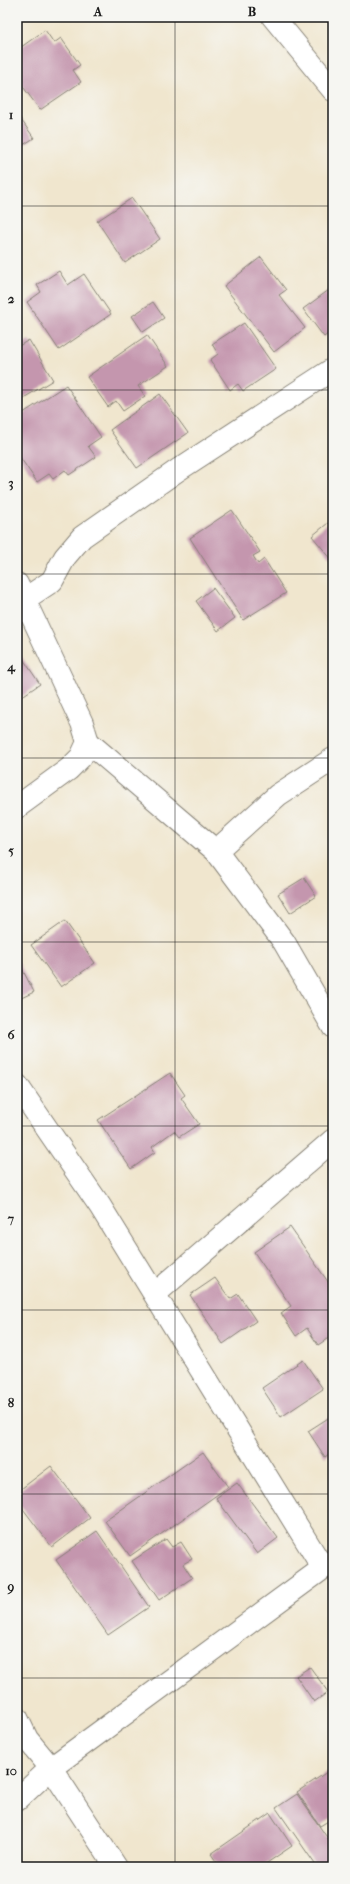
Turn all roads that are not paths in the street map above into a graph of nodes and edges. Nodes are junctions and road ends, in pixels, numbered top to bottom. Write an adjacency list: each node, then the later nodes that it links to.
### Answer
1 (273, 17): 2 (street)
2 (333, 90)
3 (333, 370): 4 (street)
4 (21, 591): 5 (street)
5 (88, 742): 7 (street); 8 (street)
6 (333, 759): 8 (street)
7 (17, 807)
8 (216, 851): 9 (street)
9 (333, 1027)
10 (17, 1085): 12 (street)
11 (333, 1140): 12 (street)
12 (155, 1294): 13 (street)
13 (328, 1564): 15 (street)
14 (17, 1718): 15 (street)
15 (51, 1768): 16 (street); 17 (street)
16 (17, 1800)
17 (116, 1867)

